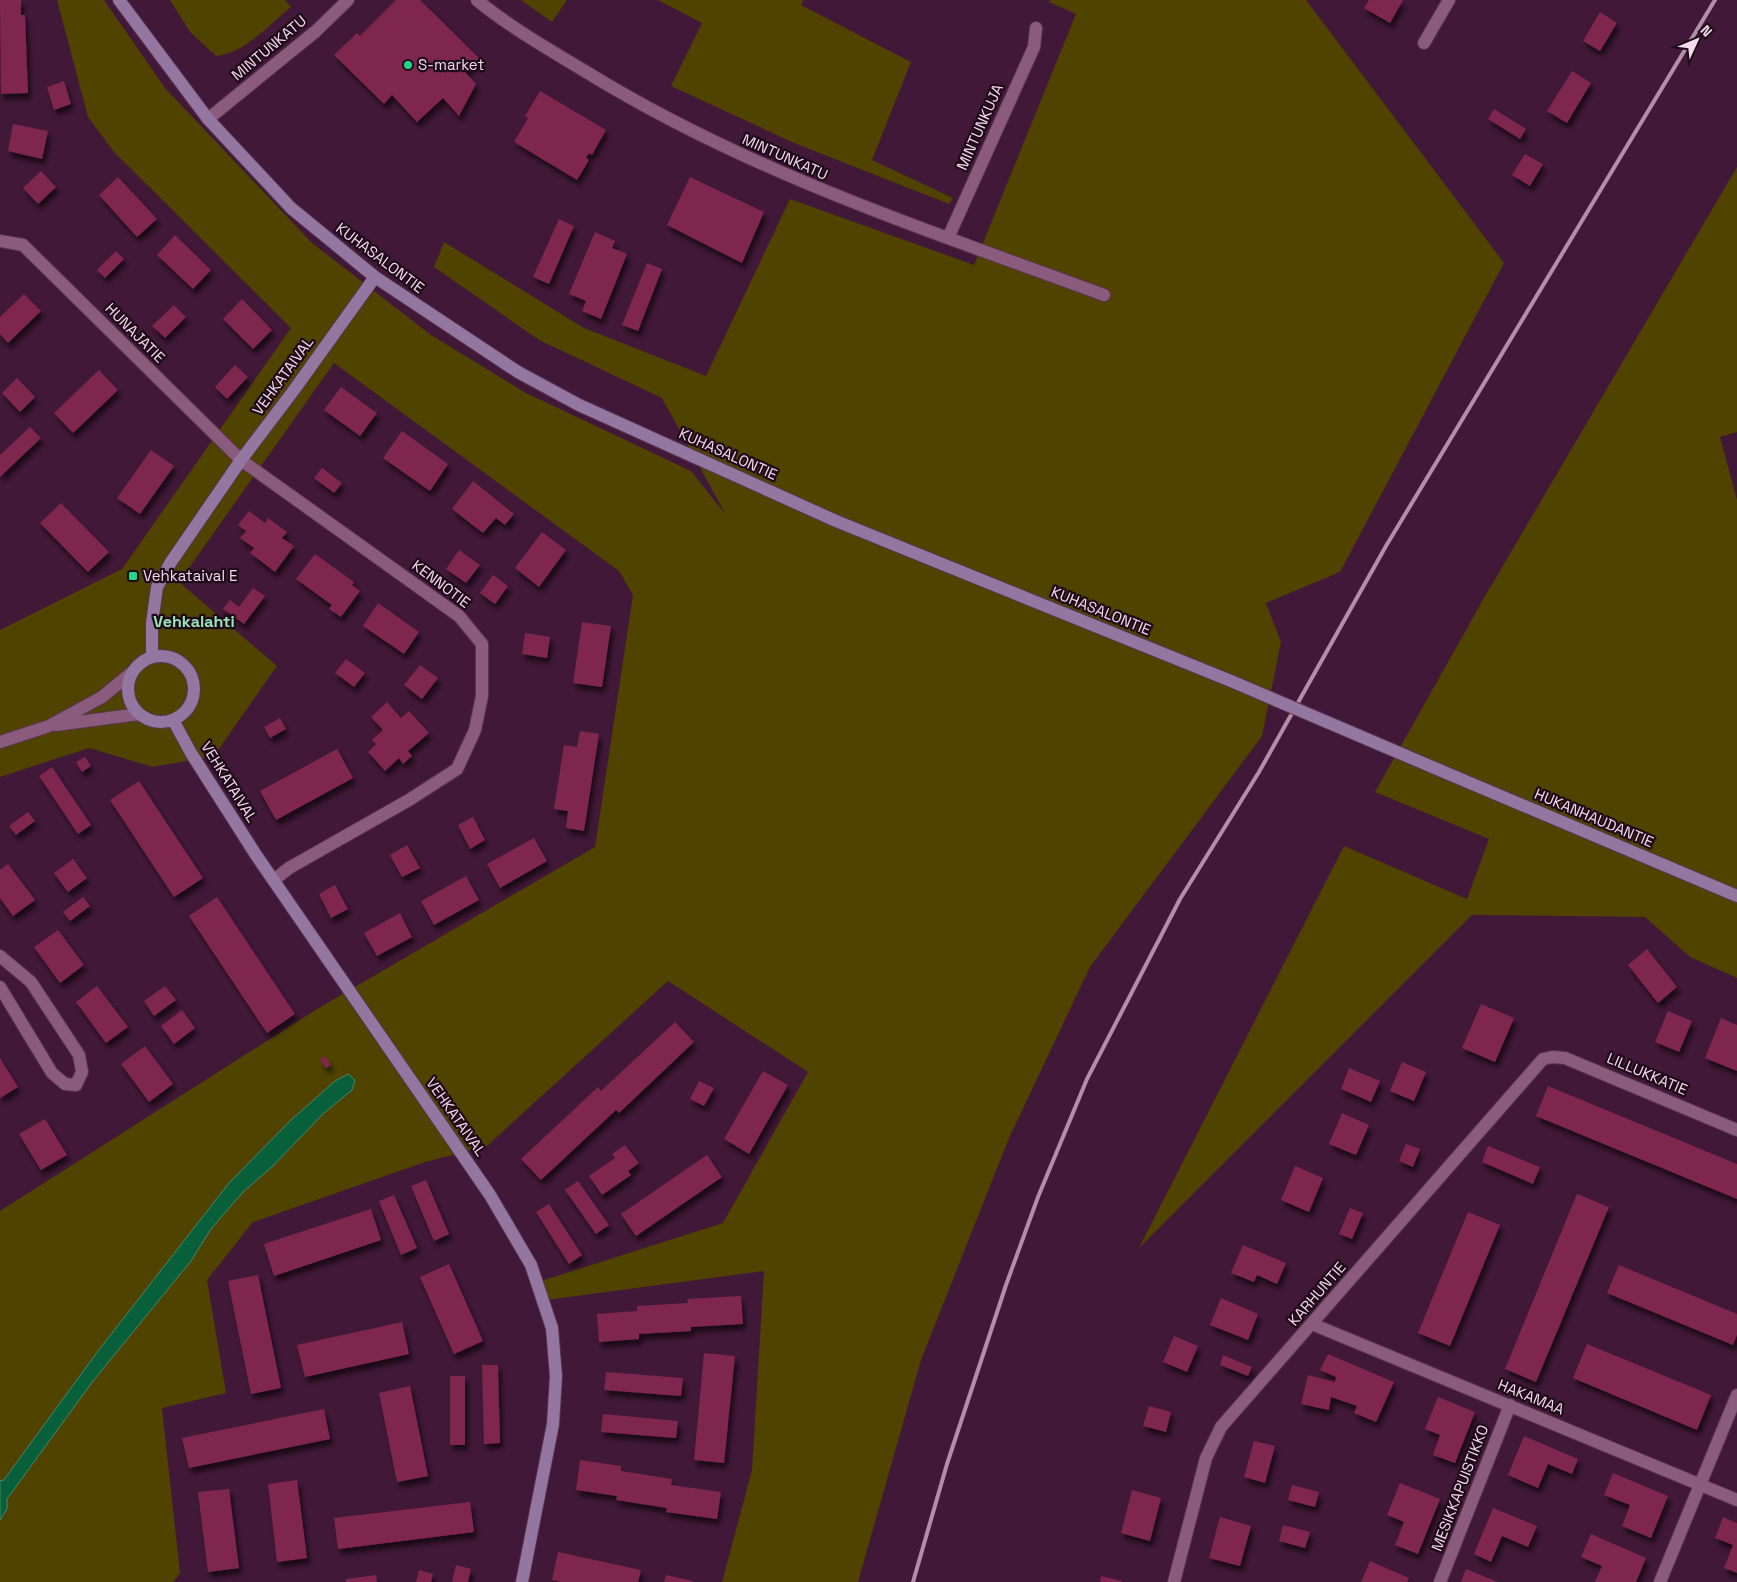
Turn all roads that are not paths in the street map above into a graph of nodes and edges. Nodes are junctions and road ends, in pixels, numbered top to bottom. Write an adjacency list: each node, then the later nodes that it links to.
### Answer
1 (119, 0): 7 (main road, KUHASALONTIE)
2 (348, 0): 7 (street, MINTUNKATU)
3 (477, 0): 8 (street, MINTUNKATU)
4 (1449, 0): 6 (street)
5 (1036, 28): 8 (street, MINTUNKUJA)
6 (1424, 43)
7 (208, 119): 10 (main road, KUHASALONTIE)
8 (948, 238): 11 (street, MINTUNKATU)
9 (0, 241): 12 (street, HUNAJATIE)
10 (374, 277): 12 (main road, VEHKATAIVAL); 19 (main road, KUHASALONTIE, bridge)
11 (1104, 295)
12 (240, 460): 13 (main road, VEHKATAIVAL); 20 (street, KENNOTIE)
13 (152, 656): 14 (main road); 16 (main road)
14 (130, 674): 15 (main road); 17 (street)
15 (139, 714): 16 (main road); 17 (street)
16 (172, 720): 20 (main road, VEHKATAIVAL)
17 (49, 726): 18 (street)
18 (0, 742)
19 (1438, 769): 21 (main road, HUKANHAUDANTIE)
20 (274, 880): 31 (main road, VEHKATAIVAL)
21 (1737, 896)
22 (0, 956): 23 (street)
23 (0, 987)
24 (1543, 1059): 25 (street, LILLUKKATIE); 26 (street, KARHUNTIE)
25 (1737, 1130)
26 (1312, 1324): 28 (street, HAKAMAA); 32 (street, KARHUNTIE)
27 (1737, 1395): 29 (street)
28 (1510, 1406): 29 (street, HAKAMAA); 33 (street, MESIKKAPUISTIKKO)
29 (1700, 1484): 30 (street, HAKAMAA); 34 (street)
30 (1737, 1500)
31 (522, 1582)
32 (1174, 1582)
33 (1440, 1582)
34 (1660, 1582)

